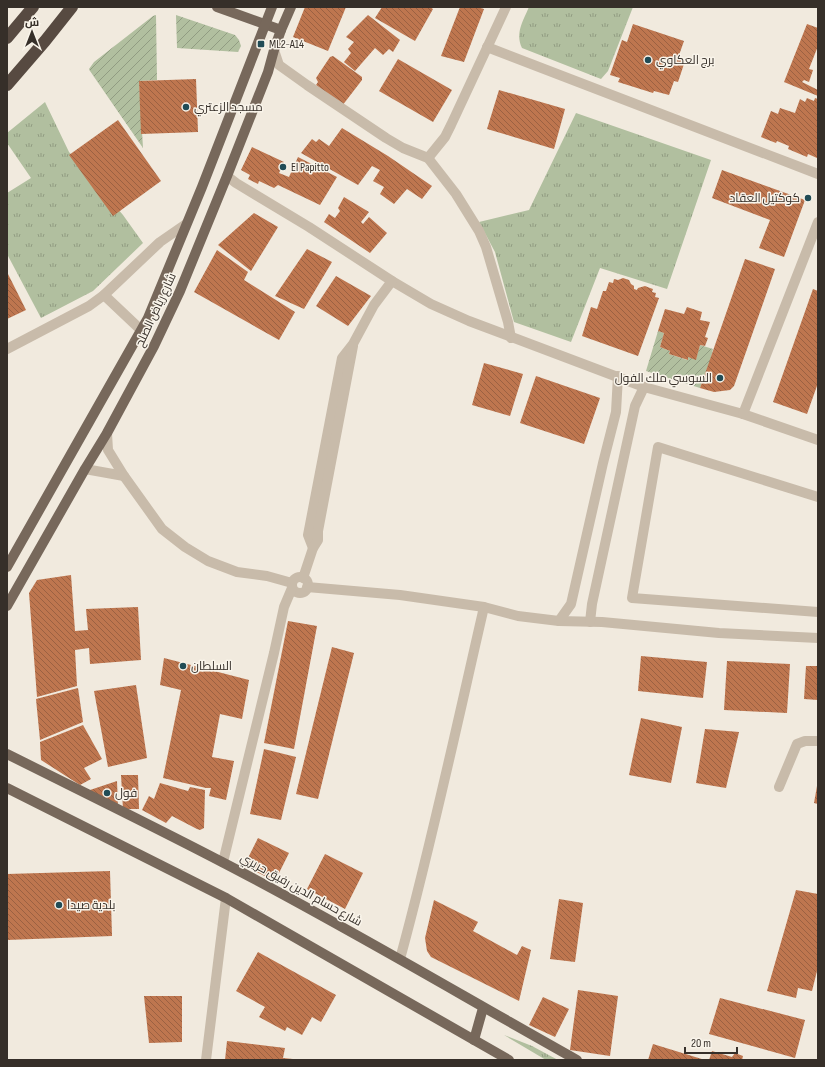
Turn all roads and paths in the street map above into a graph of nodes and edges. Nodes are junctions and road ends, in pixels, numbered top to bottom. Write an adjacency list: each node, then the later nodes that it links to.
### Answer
1 (33, 7): 9 (highway)
2 (217, 7): 7 (main road)
3 (272, 7): 7 (main road, شارع رياض الصلح)
4 (291, 7): 8 (main road, شارع رياض الصلح)
5 (506, 7): 10 (street)
6 (72, 8): 12 (highway)
7 (265, 25): 8 (main road); 17 (main road, شارع رياض الصلح)
8 (281, 30): 11 (main road, شارع رياض الصلح)
9 (7, 38)
10 (487, 47): 13 (street); 14 (street)
11 (274, 50): 13 (street); 15 (main road, شارع رياض الصلح)
12 (7, 85)
13 (428, 158): 21 (street)
14 (818, 174)
15 (228, 176): 18 (street); 26 (main road, شارع رياض الصلح)
16 (818, 222): 25 (street)
17 (186, 224): 19 (street); 20 (main road, شارع رياض الصلح)
18 (392, 281): 21 (street); 32 (street)
19 (104, 295): 20 (street); 22 (street)
20 (141, 330): 31 (main road, شارع رياض الصلح)
21 (511, 338): 23 (street)
22 (7, 350)
23 (618, 376): 24 (street); 37 (street)
24 (644, 387): 25 (street); 38 (street)
25 (743, 414): 27 (street)
26 (107, 433): 28 (main road, شارع رياض الصلح); 29 (street)
27 (818, 440)
28 (85, 469): 29 (street); 34 (main road, شارع رياض الصلح)
29 (124, 476): 33 (street)
30 (818, 497): 36 (street)
31 (7, 567)
32 (305, 583): 33 (street); 35 (street)
33 (292, 586): 44 (street)
34 (7, 606)
35 (484, 606): 37 (street); 46 (street)
36 (818, 612)
37 (559, 621): 38 (street)
38 (590, 622): 39 (street)
39 (818, 638)
40 (818, 741): 42 (street)
41 (7, 754): 44 (main road, شارع حسام الدين رفيق حريري)
42 (779, 787)
43 (7, 788): 45 (main road)
44 (223, 862): 46 (main road, شارع حسام الدين رفيق حريري)
45 (226, 898): 48 (main road); 49 (street)
46 (400, 959): 47 (main road, شارع حسام الدين رفيق حريري)
47 (484, 1008): 48 (main road); 51 (main road, شارع حسام الدين رفيق حريري)
48 (474, 1040): 50 (main road)
49 (206, 1060)
50 (509, 1060)
51 (577, 1060)

